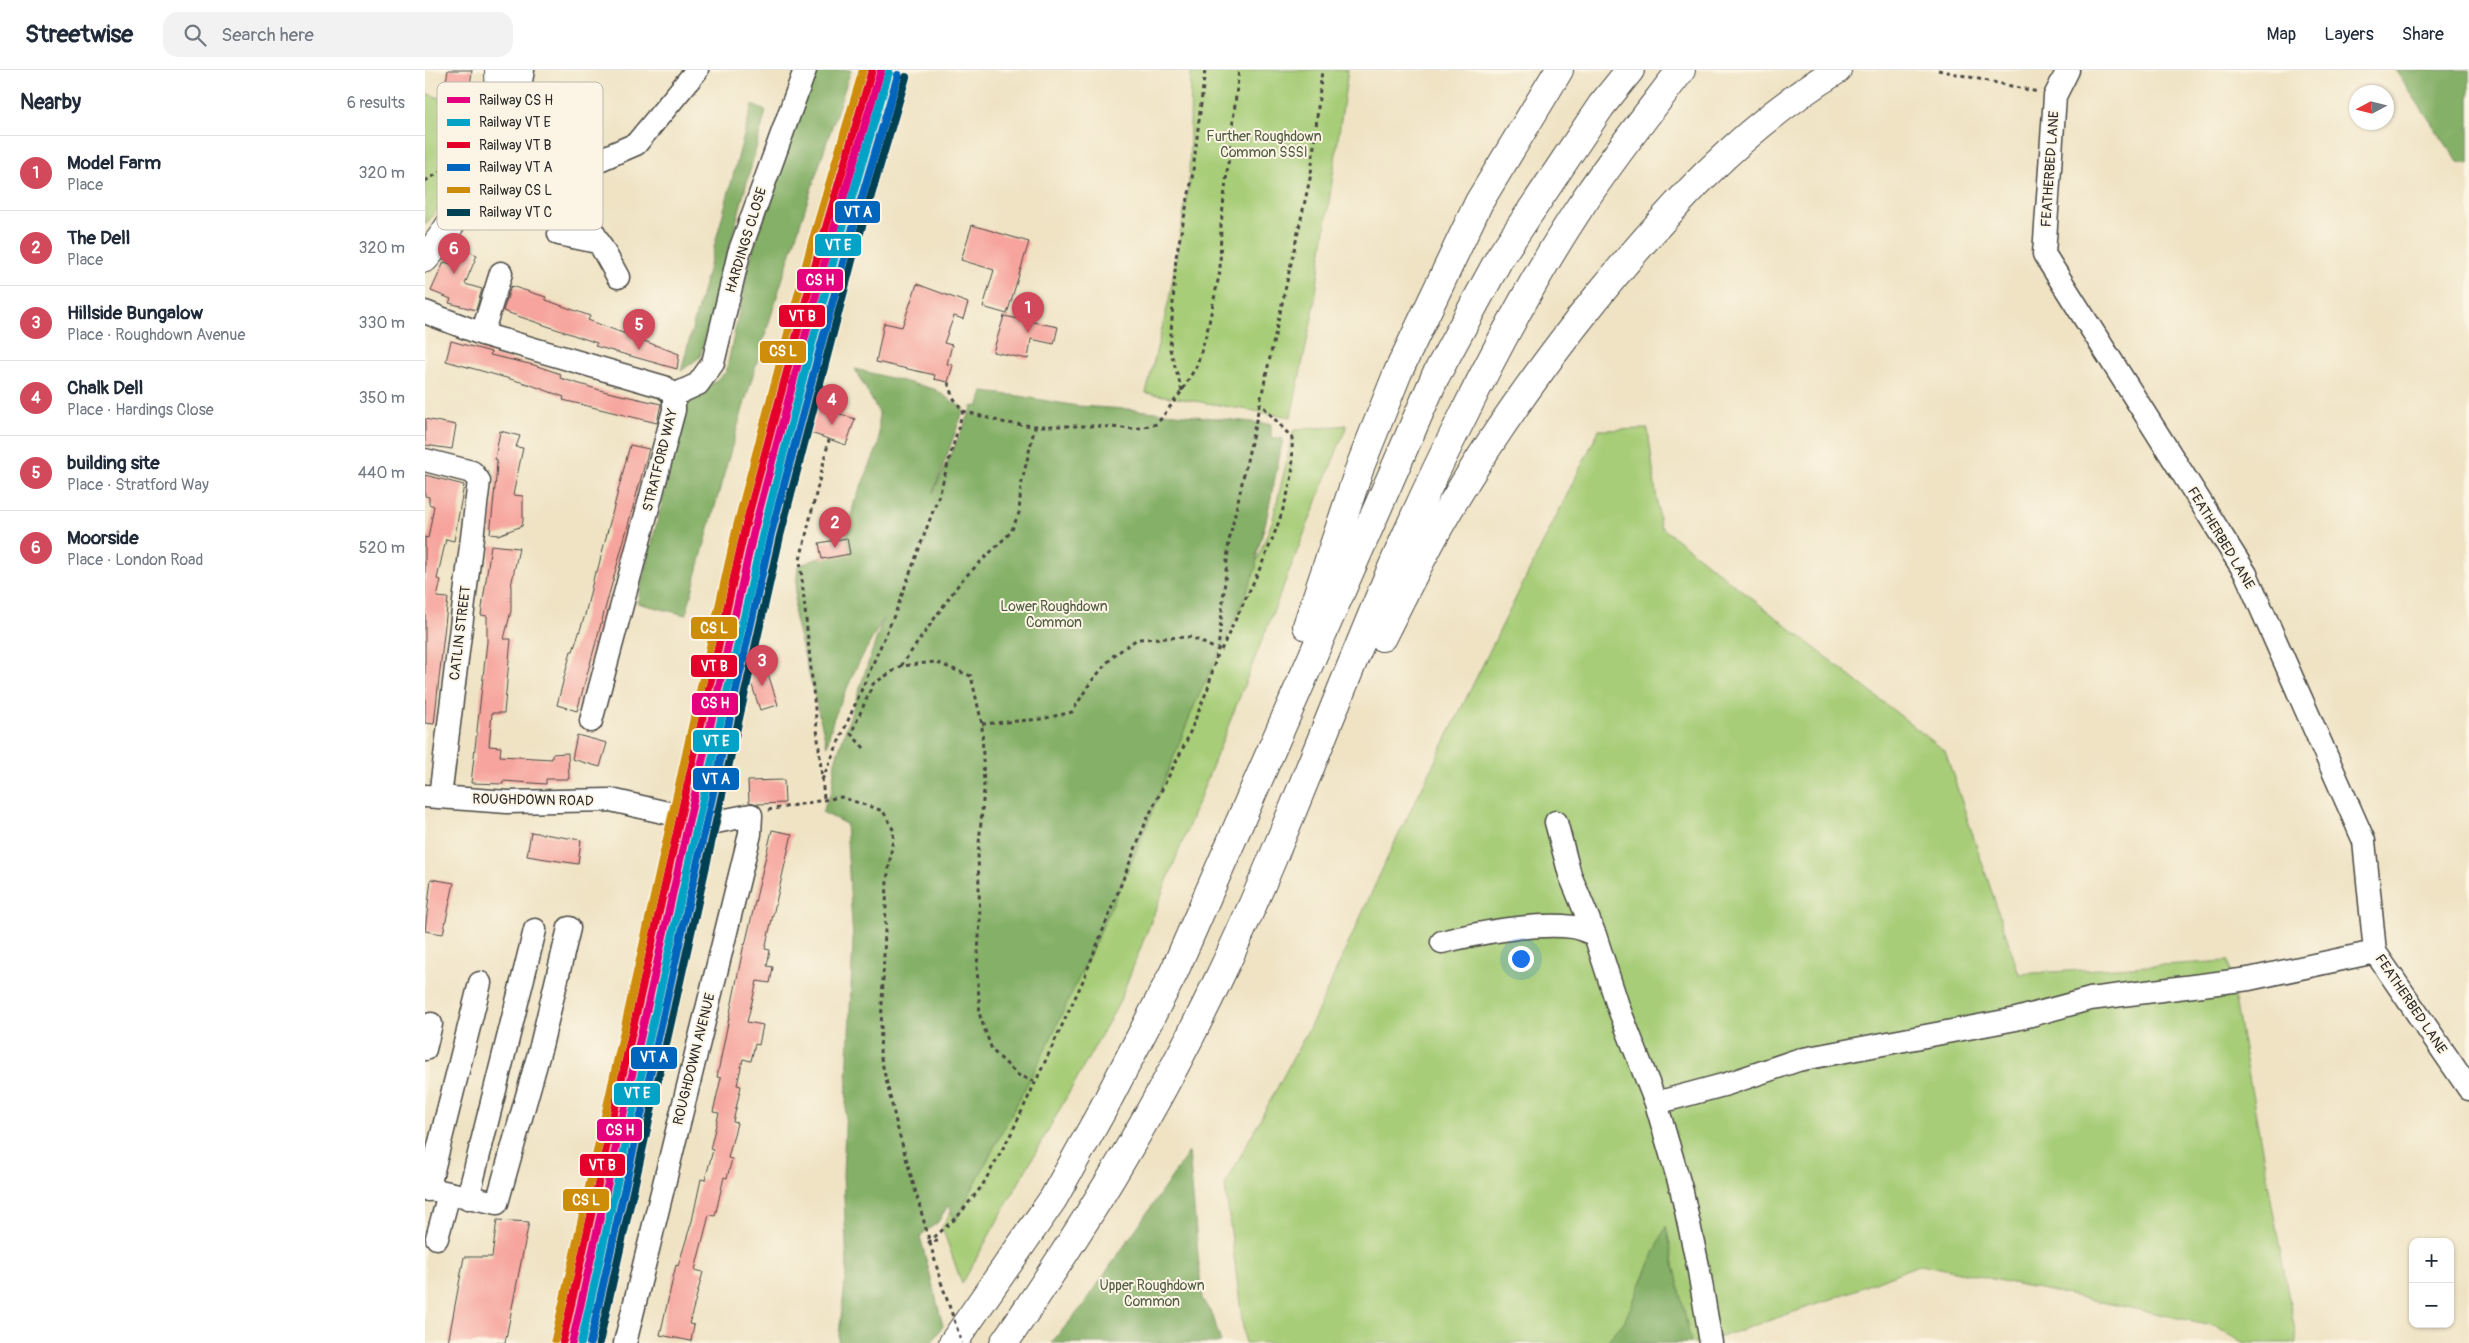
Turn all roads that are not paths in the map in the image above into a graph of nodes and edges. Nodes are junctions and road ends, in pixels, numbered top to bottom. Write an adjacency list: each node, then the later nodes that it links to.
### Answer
1 (523, 70): 9 (street)
2 (697, 70): 10 (street)
3 (805, 70): 20 (street, HARDINGS CLOSE)
4 (1559, 70): 22 (main road)
5 (1630, 70): 22 (main road)
6 (1681, 70): 24 (main road)
7 (1837, 70): 24 (main road)
8 (2068, 70): 32 (street, FEATHERBED LANE)
9 (519, 82)
10 (603, 159)
11 (445, 230): 15 (main road)
12 (591, 230): 14 (street)
13 (559, 234): 14 (street)
14 (597, 242): 17 (street)
15 (425, 258)
16 (501, 273): 19 (street)
17 (618, 277)
18 (425, 312): 19 (street, STRATFORD WAY)
19 (482, 334): 20 (street, STRATFORD WAY)
20 (674, 395): 23 (street, STRATFORD WAY)
21 (425, 460): 25 (street, CATLIN STREET)
22 (1288, 710): 41 (main road)
23 (591, 721)
24 (1330, 722): 42 (main road)
25 (432, 796): 26 (street, ROUGHDOWN ROAD)
26 (751, 815): 40 (street, ROUGHDOWN AVENUE)
27 (1556, 822): 30 (street)
28 (569, 928): 38 (street)
29 (535, 930): 38 (street)
30 (1595, 935): 31 (street); 37 (street)
31 (1442, 942)
32 (2375, 952): 36 (street, FEATHERBED LANE); 37 (street)
33 (480, 983): 38 (street)
34 (431, 1024): 35 (street)
35 (425, 1049)
36 (2469, 1089)
37 (1656, 1103): 43 (street)
38 (442, 1192): 39 (street)
39 (437, 1238)
40 (625, 1343)
41 (953, 1343)
42 (1004, 1343)
43 (1711, 1343)

